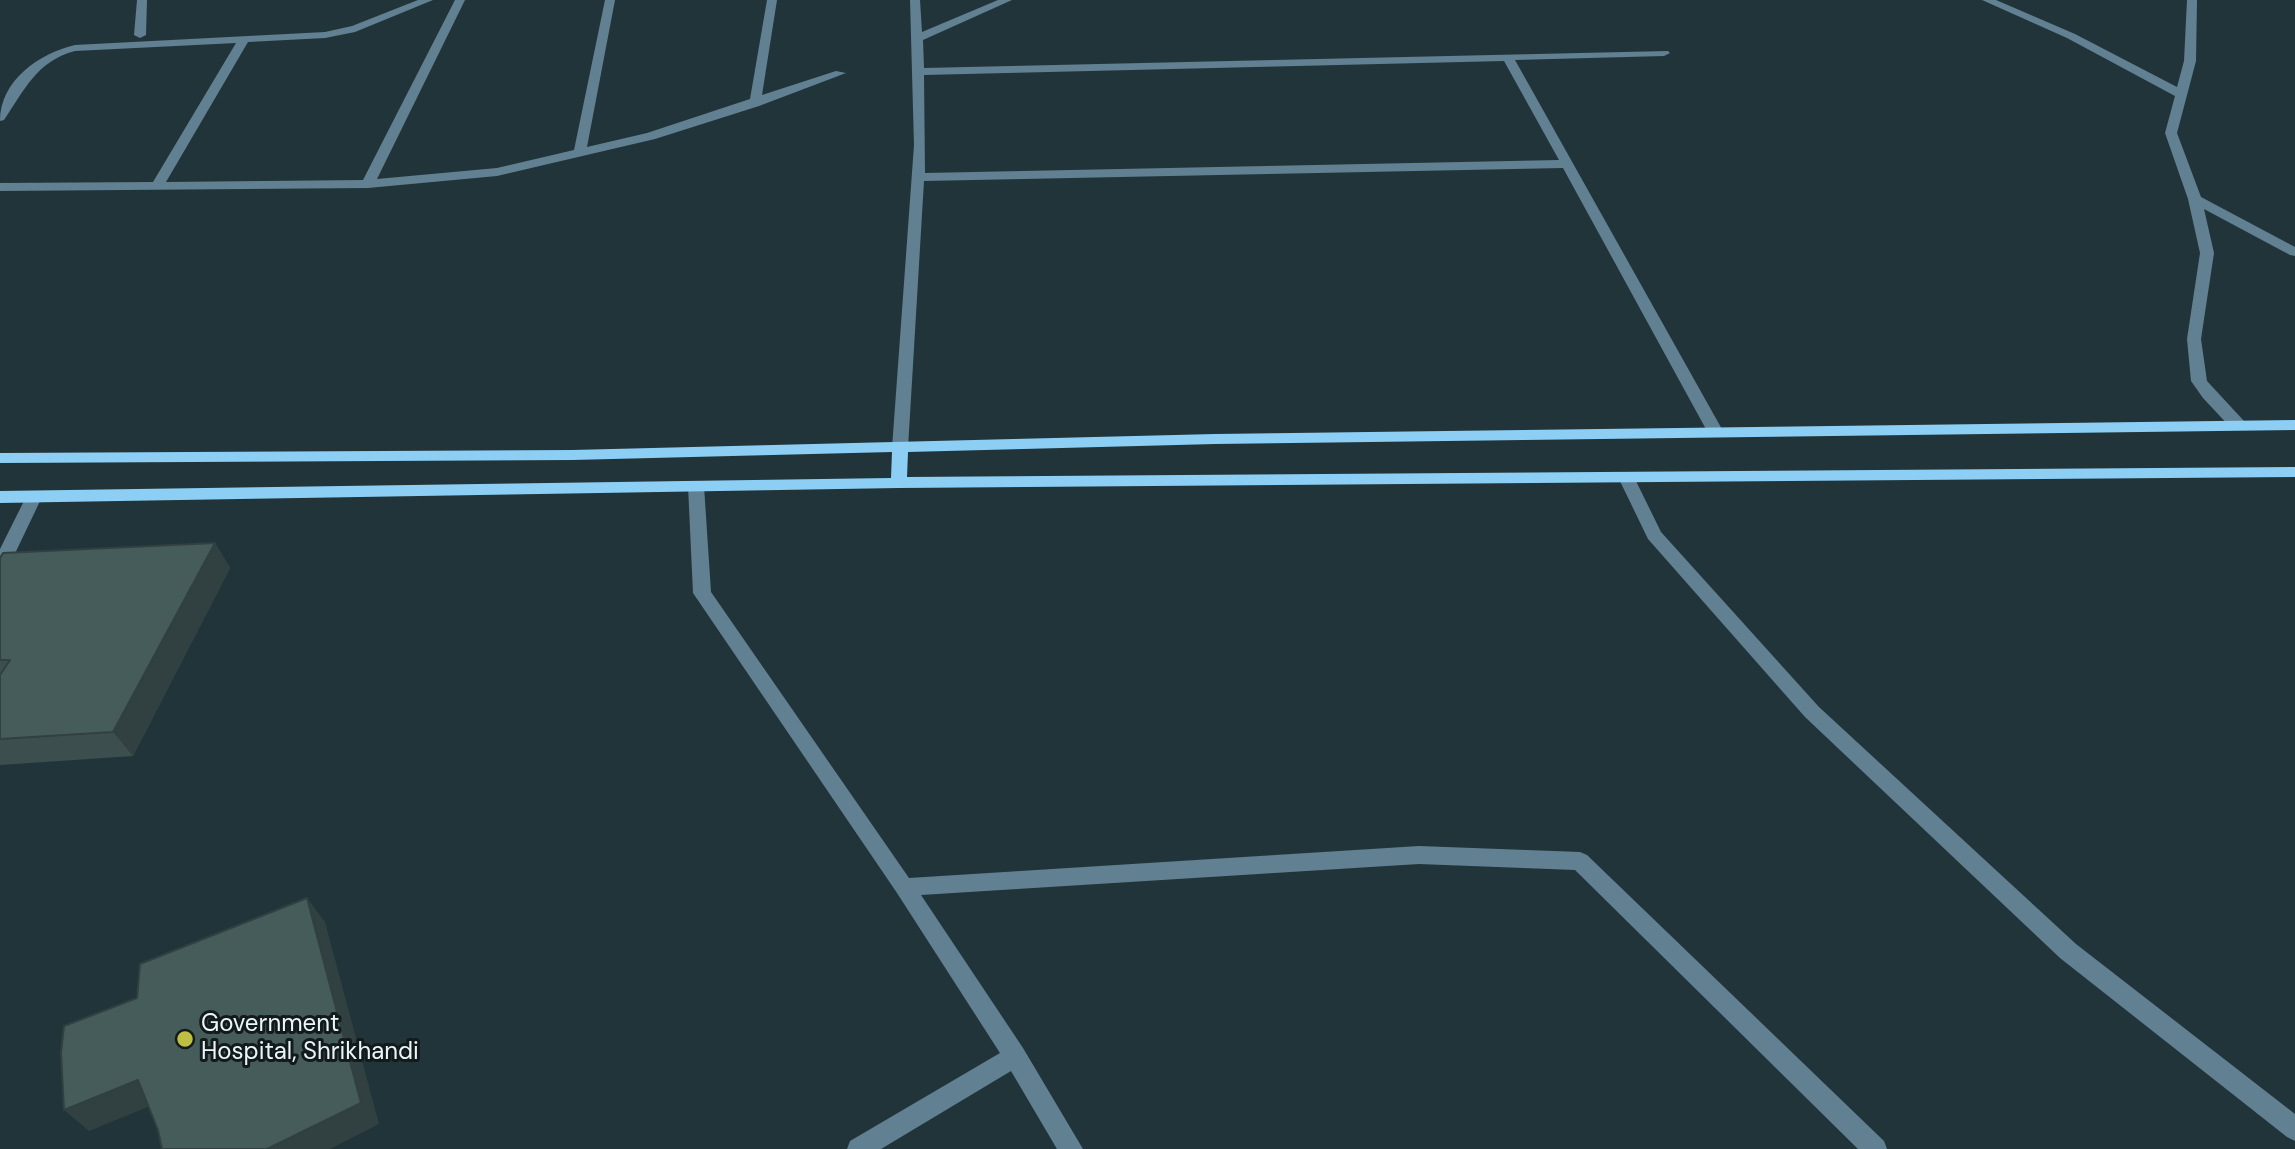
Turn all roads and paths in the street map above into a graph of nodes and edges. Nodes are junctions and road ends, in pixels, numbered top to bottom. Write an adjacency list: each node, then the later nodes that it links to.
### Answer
1 (142, 0): 10 (street)
2 (428, 0): 12 (street)
3 (460, 0): 24 (street)
4 (610, 0): 20 (street)
5 (772, 0): 18 (street)
6 (915, 0): 11 (street)
7 (1007, 0): 11 (street)
8 (1987, 0): 17 (street)
9 (2192, 0): 17 (street)
10 (140, 35)
11 (917, 38): 15 (street)
12 (243, 41): 19 (street); 23 (street)
13 (1664, 53): 14 (street)
14 (1507, 56): 15 (street); 21 (street)
15 (918, 72): 22 (street)
16 (840, 73): 18 (street)
17 (2181, 94): 26 (street)
18 (755, 103): 20 (street)
19 (0, 117)
20 (579, 155): 24 (street)
21 (1566, 164): 22 (street); 30 (street)
22 (918, 177): 31 (street)
23 (158, 184): 24 (street); 25 (street)
24 (369, 184)
25 (0, 187)
26 (2194, 199): 27 (street); 28 (street)
27 (2295, 252)
28 (2238, 425): 29 (main road); 30 (main road)
29 (2295, 425)
30 (1715, 432): 31 (main road)
31 (900, 447): 32 (main road); 35 (main road)
32 (0, 458)
33 (2295, 471): 34 (main road)
34 (1626, 477): 35 (main road); 42 (street)
35 (899, 483): 36 (main road)
36 (696, 486): 38 (main road); 40 (street)
37 (0, 497): 38 (main road)
38 (34, 497): 39 (street)
39 (0, 566)
40 (904, 887): 41 (street); 45 (street)
41 (1015, 1056): 43 (street); 44 (street)
42 (2295, 1129)
43 (859, 1149)
44 (1071, 1149)
45 (1875, 1149)

